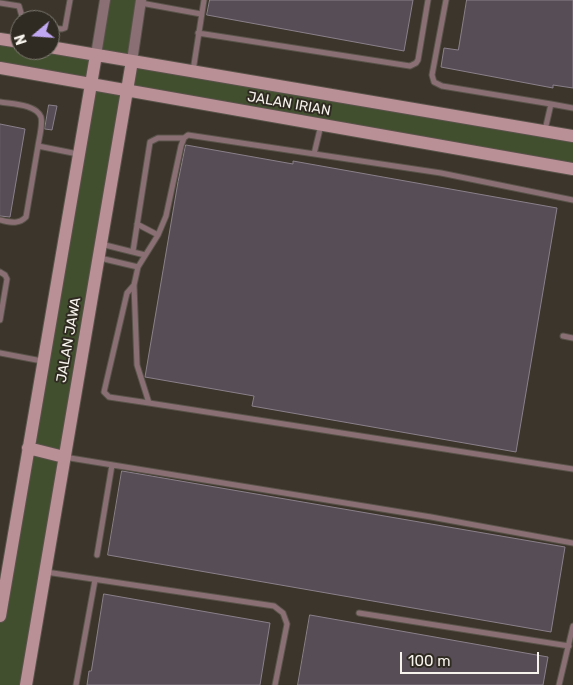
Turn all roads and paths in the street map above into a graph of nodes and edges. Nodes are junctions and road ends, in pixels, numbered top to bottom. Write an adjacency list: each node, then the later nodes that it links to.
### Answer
1 (70, 0): 10 (lane)
2 (105, 0): 13 (street, JALAN JAWA)
3 (204, 0): 9 (lane)
4 (428, 0): 11 (lane)
5 (446, 0): 20 (lane)
6 (141, 1): 9 (lane); 14 (street, JALAN JAWA)
7 (20, 3): 8 (lane)
8 (2, 5)
9 (201, 14): 11 (lane)
10 (60, 29)
11 (198, 33): 16 (lane)
12 (60, 49): 13 (street, JALAN IRIAN)
13 (96, 55): 14 (street, JALAN IRIAN); 17 (street, JALAN JAWA)
14 (132, 61): 16 (street, JALAN IRIAN); 18 (street, JALAN JAWA)
15 (0, 68): 17 (street, JALAN IRIAN)
16 (193, 71): 23 (street, JALAN IRIAN)
17 (91, 84): 18 (street, JALAN IRIAN); 27 (street, JALAN JAWA)
18 (128, 91): 22 (street, JALAN IRIAN); 34 (street, JALAN JAWA)
19 (0, 102): 26 (lane)
20 (550, 104): 21 (lane); 23 (lane)
21 (573, 108)
22 (321, 124): 28 (lane); 29 (street, JALAN IRIAN)
23 (545, 131): 24 (street, JALAN IRIAN)
24 (573, 136)
25 (184, 138): 28 (lane); 32 (lane); 33 (lane)
26 (38, 146): 27 (lane); 31 (lane)
27 (78, 154): 45 (street, JALAN JAWA)
28 (314, 154): 30 (lane)
29 (573, 169)
30 (573, 200)
31 (0, 220)
32 (137, 224): 33 (lane); 35 (lane)
33 (158, 235): 36 (lane)
34 (101, 244): 35 (lane); 37 (street, JALAN JAWA)
35 (133, 251): 36 (lane)
36 (145, 255): 38 (lane)
37 (99, 258): 38 (lane); 48 (street, JALAN JAWA)
38 (138, 267): 40 (lane)
39 (0, 272): 41 (lane)
40 (134, 285): 46 (lane); 46 (lane)
41 (0, 320)
42 (563, 336): 43 (lane)
43 (573, 338)
44 (0, 354): 45 (lane)
45 (42, 361): 47 (street, JALAN JAWA)
46 (149, 403): 50 (lane)
47 (28, 448): 48 (street); 56 (street, JALAN JAWA)
48 (64, 457): 49 (lane); 53 (street, JALAN JAWA)
49 (112, 465): 51 (lane); 52 (lane)
50 (573, 469)
51 (573, 543)
52 (97, 555)
53 (45, 572): 54 (lane); 59 (street, JALAN JAWA)
54 (95, 580): 60 (lane); 61 (lane)
55 (359, 612): 58 (lane)
56 (0, 616)
57 (573, 626): 58 (lane)
58 (569, 646): 62 (lane)
59 (26, 685)
60 (76, 685)
61 (275, 685)
62 (559, 685)

